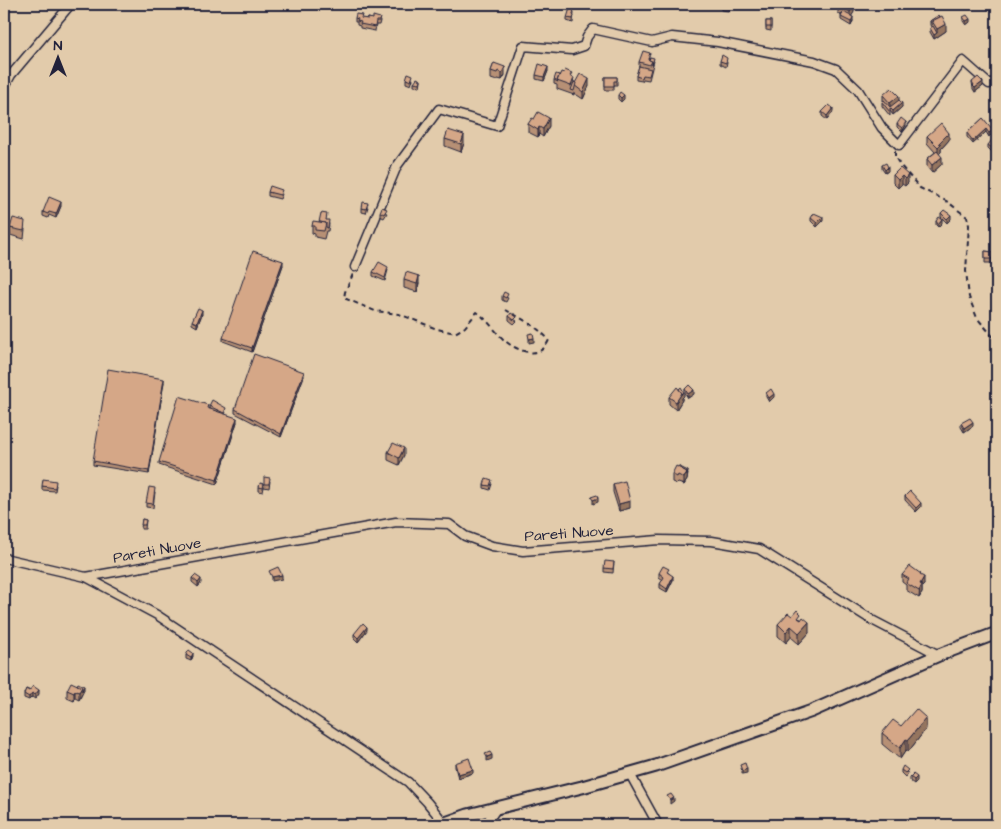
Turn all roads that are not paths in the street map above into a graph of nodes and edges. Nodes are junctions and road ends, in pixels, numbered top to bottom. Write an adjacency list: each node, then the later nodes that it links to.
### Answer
1 (71, 4): 3 (street)
2 (997, 81): 4 (street)
3 (4, 88)
4 (356, 267)
5 (4, 558): 6 (street, Pareti Nuove)
6 (86, 576): 8 (street, Pareti Nuove); 11 (street)
7 (997, 634): 8 (main road)
8 (939, 655): 9 (main road)
9 (630, 774): 10 (main road); 13 (street)
10 (497, 808): 11 (main road); 12 (street)
11 (442, 824)
12 (485, 825)
13 (658, 825)

